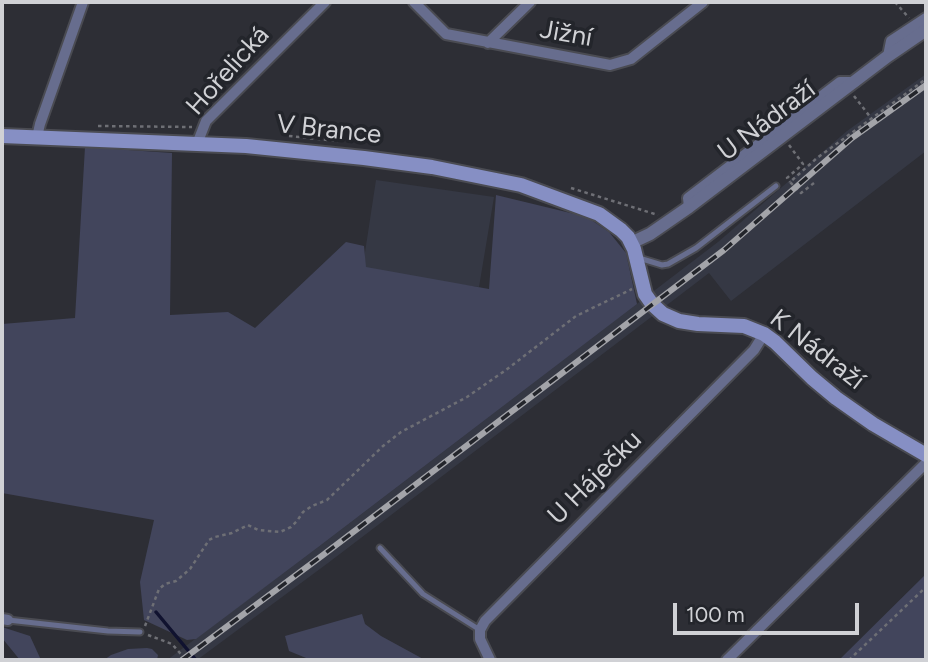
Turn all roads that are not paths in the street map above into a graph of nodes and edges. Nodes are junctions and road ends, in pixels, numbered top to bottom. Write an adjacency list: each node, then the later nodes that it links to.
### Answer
1 (83, 2): 12 (street)
2 (325, 2): 13 (street, Hořelická)
3 (414, 2): 8 (street, Jižní)
4 (530, 2): 8 (street)
5 (704, 2): 8 (street, Jižní)
6 (926, 18): 9 (street)
7 (926, 30): 9 (street, U Nádraží)
8 (488, 43)
9 (888, 56): 10 (street, U Nádraží)
10 (853, 87): 15 (street, U Nádraží); 15 (street)
11 (2, 136): 12 (main road, V Brance)
12 (37, 137): 13 (main road, V Brance)
13 (199, 137): 16 (main road, V Brance)
14 (776, 186): 16 (lane)
15 (689, 207): 16 (street, U Nádraží)
16 (634, 250): 17 (main road, K Nádraží)
17 (764, 334): 18 (main road, K Nádraží); 22 (street, U Háječku)
18 (926, 455)
19 (926, 463): 25 (street)
20 (380, 548): 22 (lane)
21 (5, 619): 23 (lane)
22 (480, 630): 24 (street)
23 (140, 632)
24 (490, 660)
25 (727, 660)

